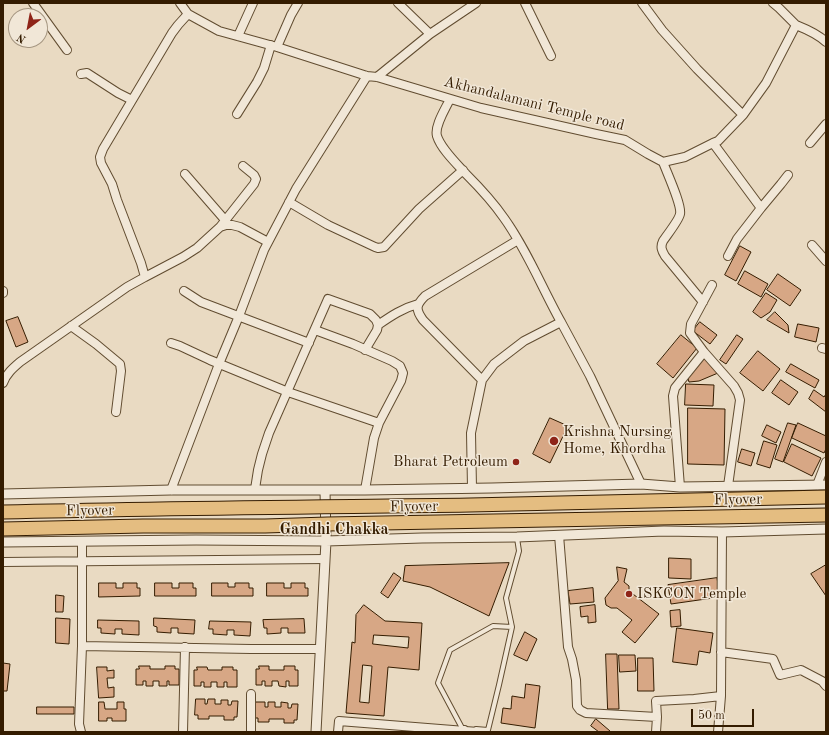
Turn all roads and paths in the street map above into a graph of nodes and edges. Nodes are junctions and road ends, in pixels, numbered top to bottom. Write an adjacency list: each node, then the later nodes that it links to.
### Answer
1 (34, 3): 16 (street)
2 (180, 3): 10 (street, Akhandalamani Temple road)
3 (253, 3): 13 (street)
4 (298, 3): 15 (street)
5 (398, 3): 12 (street)
6 (476, 3): 12 (street)
7 (524, 3): 17 (street)
8 (642, 3): 24 (street)
9 (773, 3): 11 (street)
10 (188, 14): 13 (street, Akhandalamani Temple road); 22 (street)
11 (796, 25): 14 (street); 24 (street)
12 (430, 34): 20 (street)
13 (238, 36): 15 (street, Akhandalamani Temple road)
14 (826, 42)
15 (274, 46): 19 (street, Akhandalamani Temple road); 23 (street)
16 (68, 50)
17 (551, 56)
18 (81, 74): 22 (street)
19 (368, 76): 20 (street, Akhandalamani Temple road); 33 (street)
20 (377, 78): 21 (street, Akhandalamani Temple road)
21 (450, 99): 28 (street, Akhandalamani Temple road); 30 (street)
22 (132, 100): 42 (street)
23 (237, 114)
24 (743, 115): 26 (street)
25 (826, 124): 27 (street)
26 (713, 143): 28 (street); 34 (street)
27 (810, 143)
28 (663, 162): 45 (street)
29 (243, 166): 35 (street)
30 (463, 170): 33 (street); 37 (street)
31 (185, 174): 35 (street)
32 (788, 175): 34 (street)
33 (289, 202): 38 (street)
34 (761, 208): 40 (street)
35 (225, 220): 36 (street)
36 (220, 227): 38 (street); 42 (street)
37 (518, 240): 46 (street); 48 (street)
38 (268, 242): 47 (street)
39 (812, 245): 41 (street)
40 (728, 256)
41 (826, 261)
42 (145, 277): 50 (street)
43 (712, 285): 45 (street)
44 (184, 291): 47 (street)
45 (703, 302): 55 (street)
46 (418, 304): 49 (street); 57 (street)
47 (239, 316): 53 (street); 56 (street)
48 (561, 322): 57 (street); 63 (street)
49 (378, 325): 51 (street); 54 (street)
50 (71, 326): 58 (street); 60 (street)
51 (315, 330): 53 (street); 54 (street)
52 (171, 343): 56 (street)
53 (310, 343): 59 (street)
54 (365, 350): 61 (street)
55 (704, 352): 65 (street); 66 (street)
56 (219, 364): 59 (street); 68 (street)
57 (482, 380): 67 (street)
58 (3, 383)
59 (288, 392): 61 (street); 69 (street)
60 (116, 412)
61 (379, 423): 71 (street)
62 (826, 462): 64 (street)
63 (641, 484): 66 (street); 67 (street)
64 (821, 485): 65 (street)
65 (728, 486): 66 (street)
66 (680, 487)
67 (472, 488): 71 (street)
68 (171, 490): 69 (street); 72 (street)
69 (255, 490): 70 (street)
70 (324, 490): 71 (street); 82 (street)
71 (365, 490)
72 (3, 494)
73 (826, 497): 74 (highway, Flyover, bridge)
74 (3, 512)
75 (826, 515): 76 (highway, Flyover, bridge)
76 (3, 529)
77 (826, 529): 78 (street)
78 (722, 532): 79 (street); 91 (street)
79 (559, 535): 80 (street); 95 (street)
80 (517, 537): 82 (street); 87 (lane)
81 (82, 541): 82 (street); 83 (street); 86 (street)
82 (326, 541): 84 (street)
83 (3, 542)
84 (325, 559): 86 (street); 90 (street)
85 (3, 562): 86 (street)
86 (82, 562): 88 (street)
87 (512, 627): 87 (lane)
88 (82, 646): 89 (street); 96 (street)
89 (185, 647): 90 (street); 97 (street)
90 (320, 649): 99 (street)
91 (721, 652): 92 (street); 94 (street)
92 (826, 686)
93 (251, 694): 98 (street)
94 (720, 696): 95 (street); 103 (street)
95 (656, 717): 102 (street)
96 (81, 732)
97 (183, 732)
98 (251, 732)
99 (316, 732)
100 (338, 732): 101 (street)
101 (478, 732)
102 (656, 732)
103 (718, 732)

